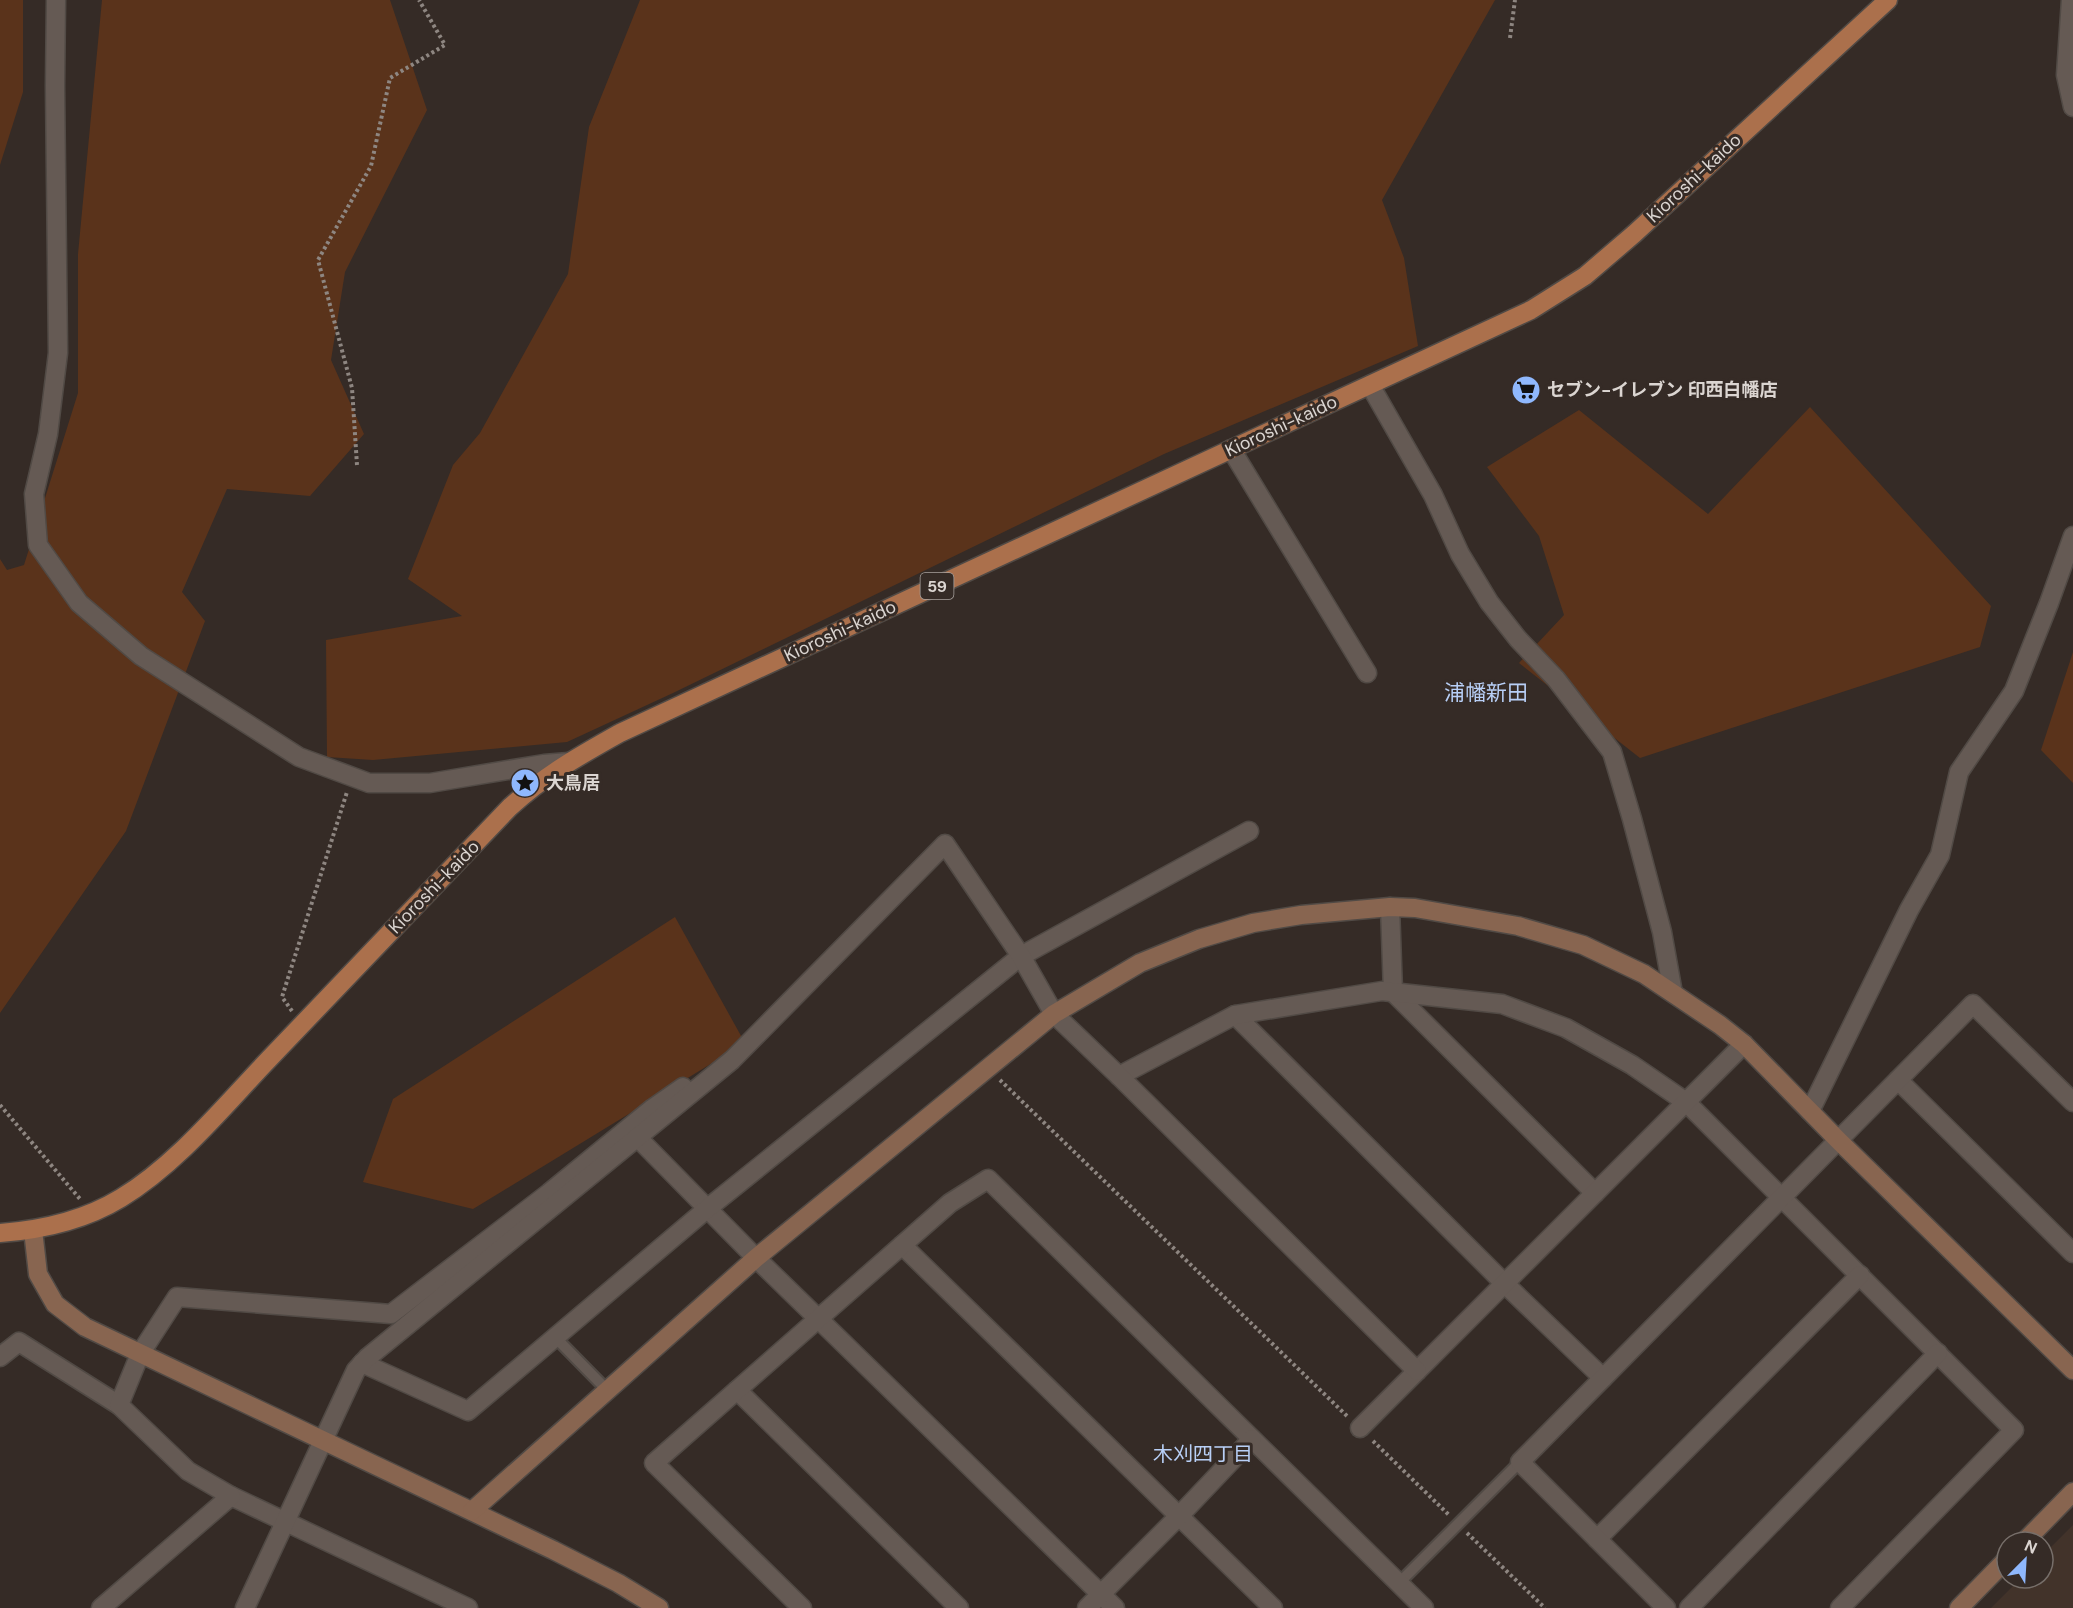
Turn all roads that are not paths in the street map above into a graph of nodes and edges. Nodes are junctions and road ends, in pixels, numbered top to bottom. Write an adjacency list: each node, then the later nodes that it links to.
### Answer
1 (56, 0): 9 (street)
2 (1888, 0): 5 (main road, Kioroshi-kaido / 59)
3 (2071, 0): 4 (street)
4 (2073, 107)
5 (1370, 385): 6 (main road, Kioroshi-kaido / 59); 14 (street)
6 (1231, 449): 8 (street); 9 (main road, Kioroshi-kaido / 59)
7 (2073, 536): 23 (street)
8 (1367, 674)
9 (568, 762): 29 (main road, Kioroshi-kaido / 59)
10 (1249, 831): 12 (street)
11 (1390, 907): 13 (street); 14 (street); 15 (street)
12 (1021, 956): 15 (street); 18 (street); 28 (street)
13 (1393, 992): 16 (street); 21 (street); 26 (street)
14 (1672, 993): 17 (street)
15 (1054, 1014): 19 (street); 33 (street)
16 (1235, 1015): 19 (street); 35 (street)
17 (1744, 1044): 21 (street); 23 (street)
18 (713, 1076): 24 (street); 39 (street)
19 (1119, 1076): 43 (street)
20 (1898, 1080): 22 (street); 25 (street); 32 (street)
21 (1686, 1102): 26 (street); 27 (street)
22 (2073, 1102)
23 (1810, 1111): 25 (street)
24 (638, 1138): 28 (street); 41 (street)
25 (1839, 1141): 27 (street); 42 (street)
26 (1595, 1193): 35 (street)
27 (1782, 1198): 34 (street); 44 (street)
28 (708, 1208): 33 (street); 37 (street)
29 (33, 1230): 30 (main road, Kioroshi-kaido / 59); 39 (street)
30 (0, 1233)
31 (902, 1245): 36 (street); 49 (street); 55 (street)
32 (2073, 1253)
33 (756, 1258): 36 (street); 45 (street)
34 (1860, 1275): 38 (street); 58 (street)
35 (1505, 1284): 43 (street); 44 (street)
36 (819, 1318): 46 (street); 61 (street)
37 (555, 1337): 41 (street); 45 (lane)
38 (1938, 1353): 73 (street); 74 (street)
39 (140, 1354): 47 (street); 50 (street)
40 (0, 1356): 47 (street)
41 (362, 1364): 50 (street)
42 (2073, 1370)
43 (1417, 1371): 48 (street)
44 (1603, 1378): 51 (street)
45 (606, 1389): 54 (street)
46 (737, 1390): 66 (street); 67 (street)
47 (119, 1405): 53 (street)
48 (1360, 1428)
49 (1252, 1438): 55 (street); 60 (street)
50 (322, 1442): 54 (street); 56 (street)
51 (1520, 1462): 58 (street); 60 (lane)
52 (2073, 1492): 57 (street)
53 (231, 1496): 56 (street); 62 (street)
54 (472, 1511): 65 (street)
55 (1179, 1516): 61 (street); 70 (street)
56 (285, 1521): 63 (street); 64 (street)
57 (2036, 1530)
58 (1597, 1539): 72 (street)
59 (1995, 1571): 75 (street)
60 (1399, 1583): 71 (street)
61 (1101, 1594): 68 (street); 69 (street)
62 (101, 1608)
63 (245, 1608)
64 (468, 1608)
65 (658, 1608)
66 (802, 1608)
67 (959, 1608)
68 (1087, 1608)
69 (1115, 1608)
70 (1272, 1608)
71 (1424, 1608)
72 (1666, 1608)
73 (1689, 1608)
74 (1840, 1608)
75 (1959, 1608)

